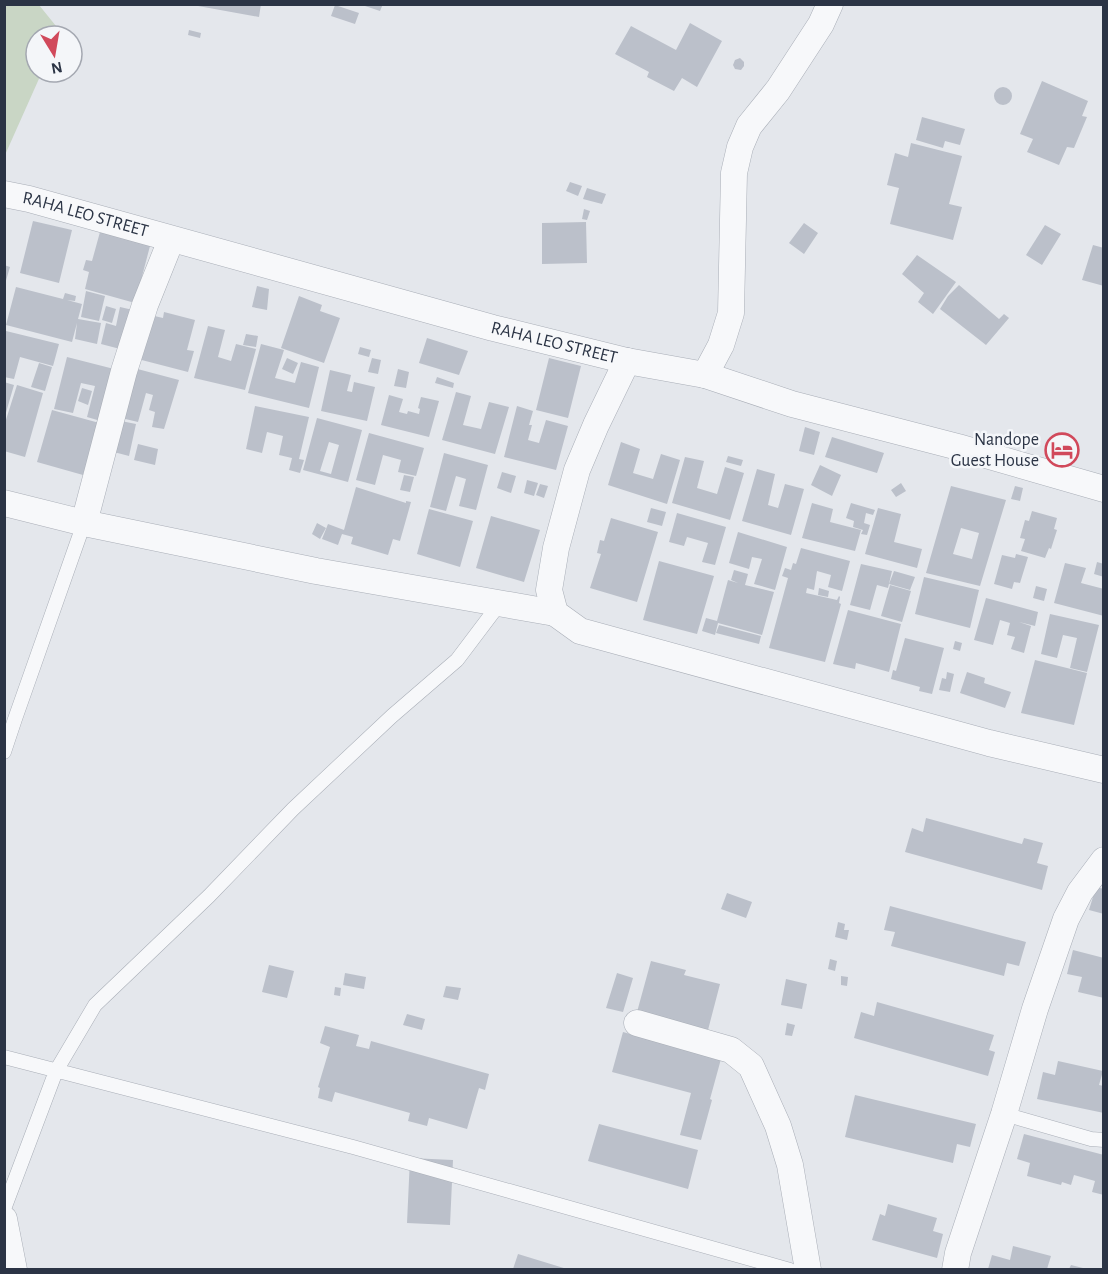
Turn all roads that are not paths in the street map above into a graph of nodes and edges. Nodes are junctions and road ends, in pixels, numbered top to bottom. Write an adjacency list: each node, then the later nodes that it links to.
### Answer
1 (830, 4): 5 (street)
2 (4, 194): 3 (street, RAHA LEO STREET)
3 (171, 240): 4 (street, RAHA LEO STREET); 8 (street)
4 (627, 361): 5 (street, RAHA LEO STREET); 10 (street)
5 (705, 375): 6 (street, RAHA LEO STREET)
6 (1104, 489)
7 (4, 503): 8 (street)
8 (84, 523): 9 (street); 11 (lane)
9 (500, 603): 10 (street); 16 (lane)
10 (555, 613): 12 (street)
11 (4, 752)
12 (1104, 771)
13 (1104, 860): 17 (street)
14 (637, 1023): 23 (street)
15 (4, 1057): 16 (lane)
16 (56, 1071): 19 (lane); 22 (lane)
17 (1004, 1114): 18 (lane); 24 (street)
18 (1104, 1140)
19 (4, 1209)
20 (4, 1219): 21 (street)
21 (14, 1269)
22 (790, 1269)
23 (808, 1269)
24 (955, 1269)

